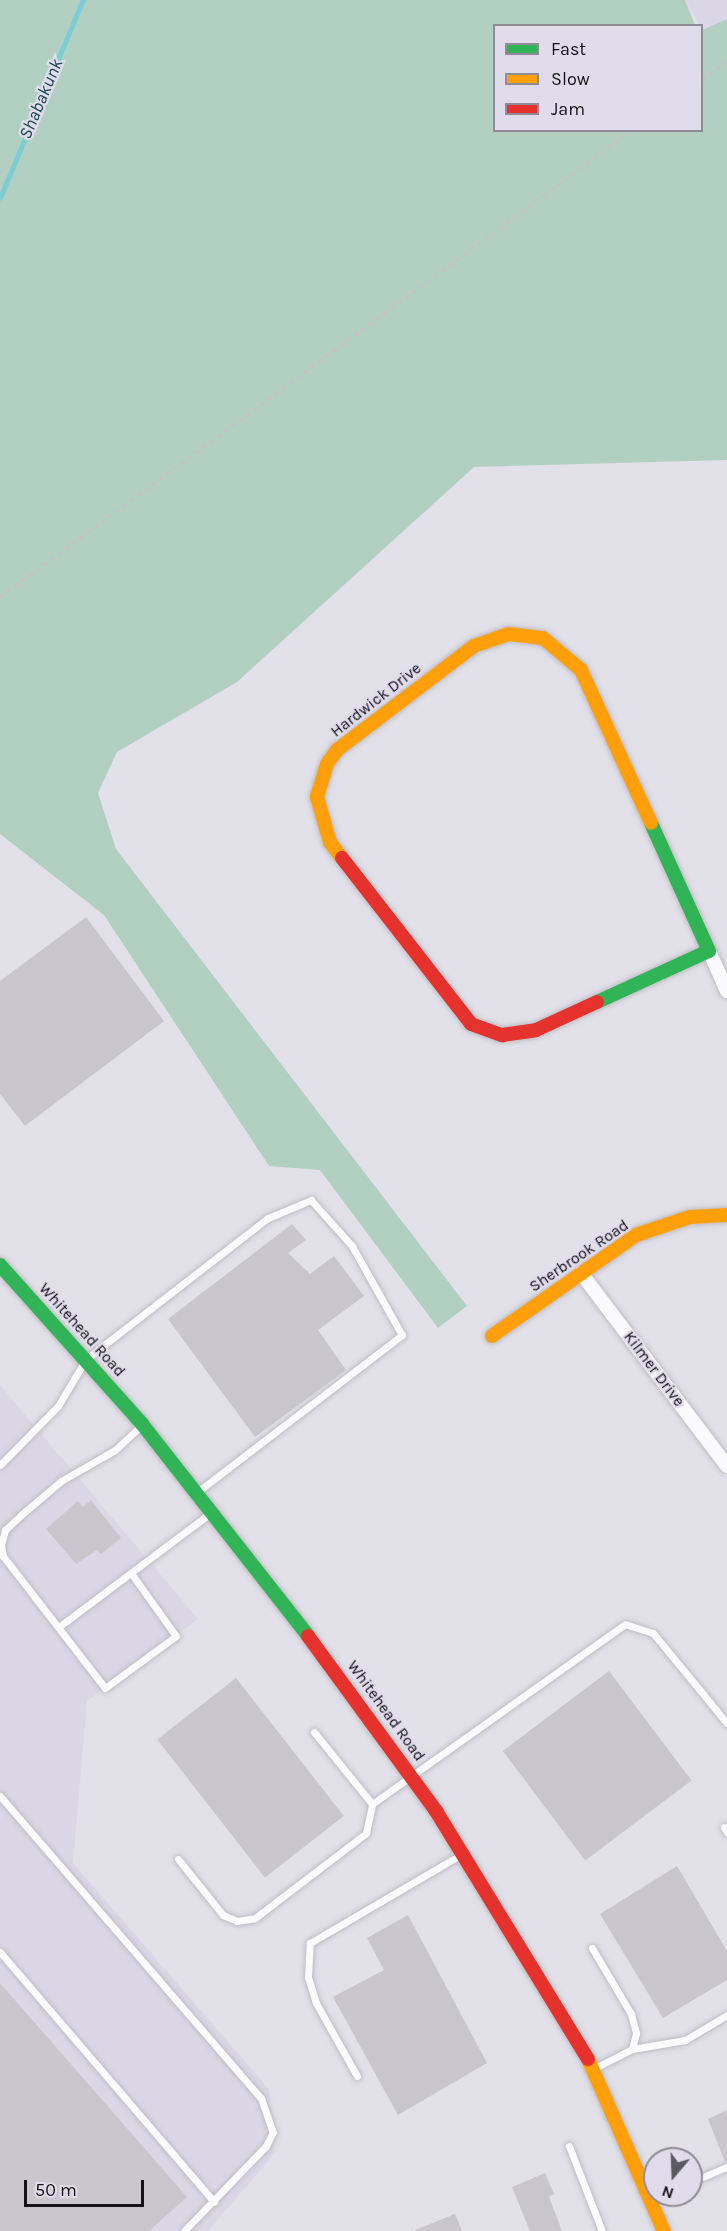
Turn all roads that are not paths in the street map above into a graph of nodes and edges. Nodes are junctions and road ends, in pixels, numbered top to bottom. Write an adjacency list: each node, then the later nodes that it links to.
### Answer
1 (709, 951): 1 (street, Hardwick Drive); 2 (street, Hardwick Drive)
2 (727, 991)
3 (727, 1215): 5 (street, Sherbrook Road)
4 (0, 1265): 7 (street, Whitehead Road)
5 (581, 1273): 6 (street, Sherbrook Road); 10 (street, Kilmer Drive)
6 (492, 1336)
7 (86, 1359): 8 (street, Whitehead Road); 9 (lane); 11 (lane)
8 (142, 1424): 11 (street, Whitehead Road); 14 (lane)
9 (0, 1465)
10 (727, 1466)
11 (198, 1492): 12 (street, Whitehead Road)
12 (214, 1511): 13 (lane); 17 (street, Whitehead Road)
13 (131, 1573): 14 (lane); 14 (lane)
14 (60, 1626)
15 (727, 1723): 17 (lane)
16 (314, 1732): 19 (lane)
17 (412, 1775): 19 (lane); 20 (street, Whitehead Road)
18 (0, 1796): 32 (lane)
19 (372, 1804): 21 (lane)
20 (464, 1853): 26 (street, Whitehead Road); 27 (lane)
21 (178, 1859)
22 (592, 1948): 25 (lane)
23 (0, 1952): 32 (lane)
24 (727, 2015): 25 (lane)
25 (632, 2049): 26 (lane)
26 (593, 2069): 30 (street, Whitehead Road)
27 (357, 2076)
28 (569, 2146): 35 (lane)
29 (727, 2167): 31 (lane)
30 (643, 2171)
31 (703, 2177)
32 (214, 2202): 34 (lane)
33 (658, 2207): 36 (street, Whitehead Road)
34 (184, 2231)
35 (602, 2231)
36 (664, 2231)

